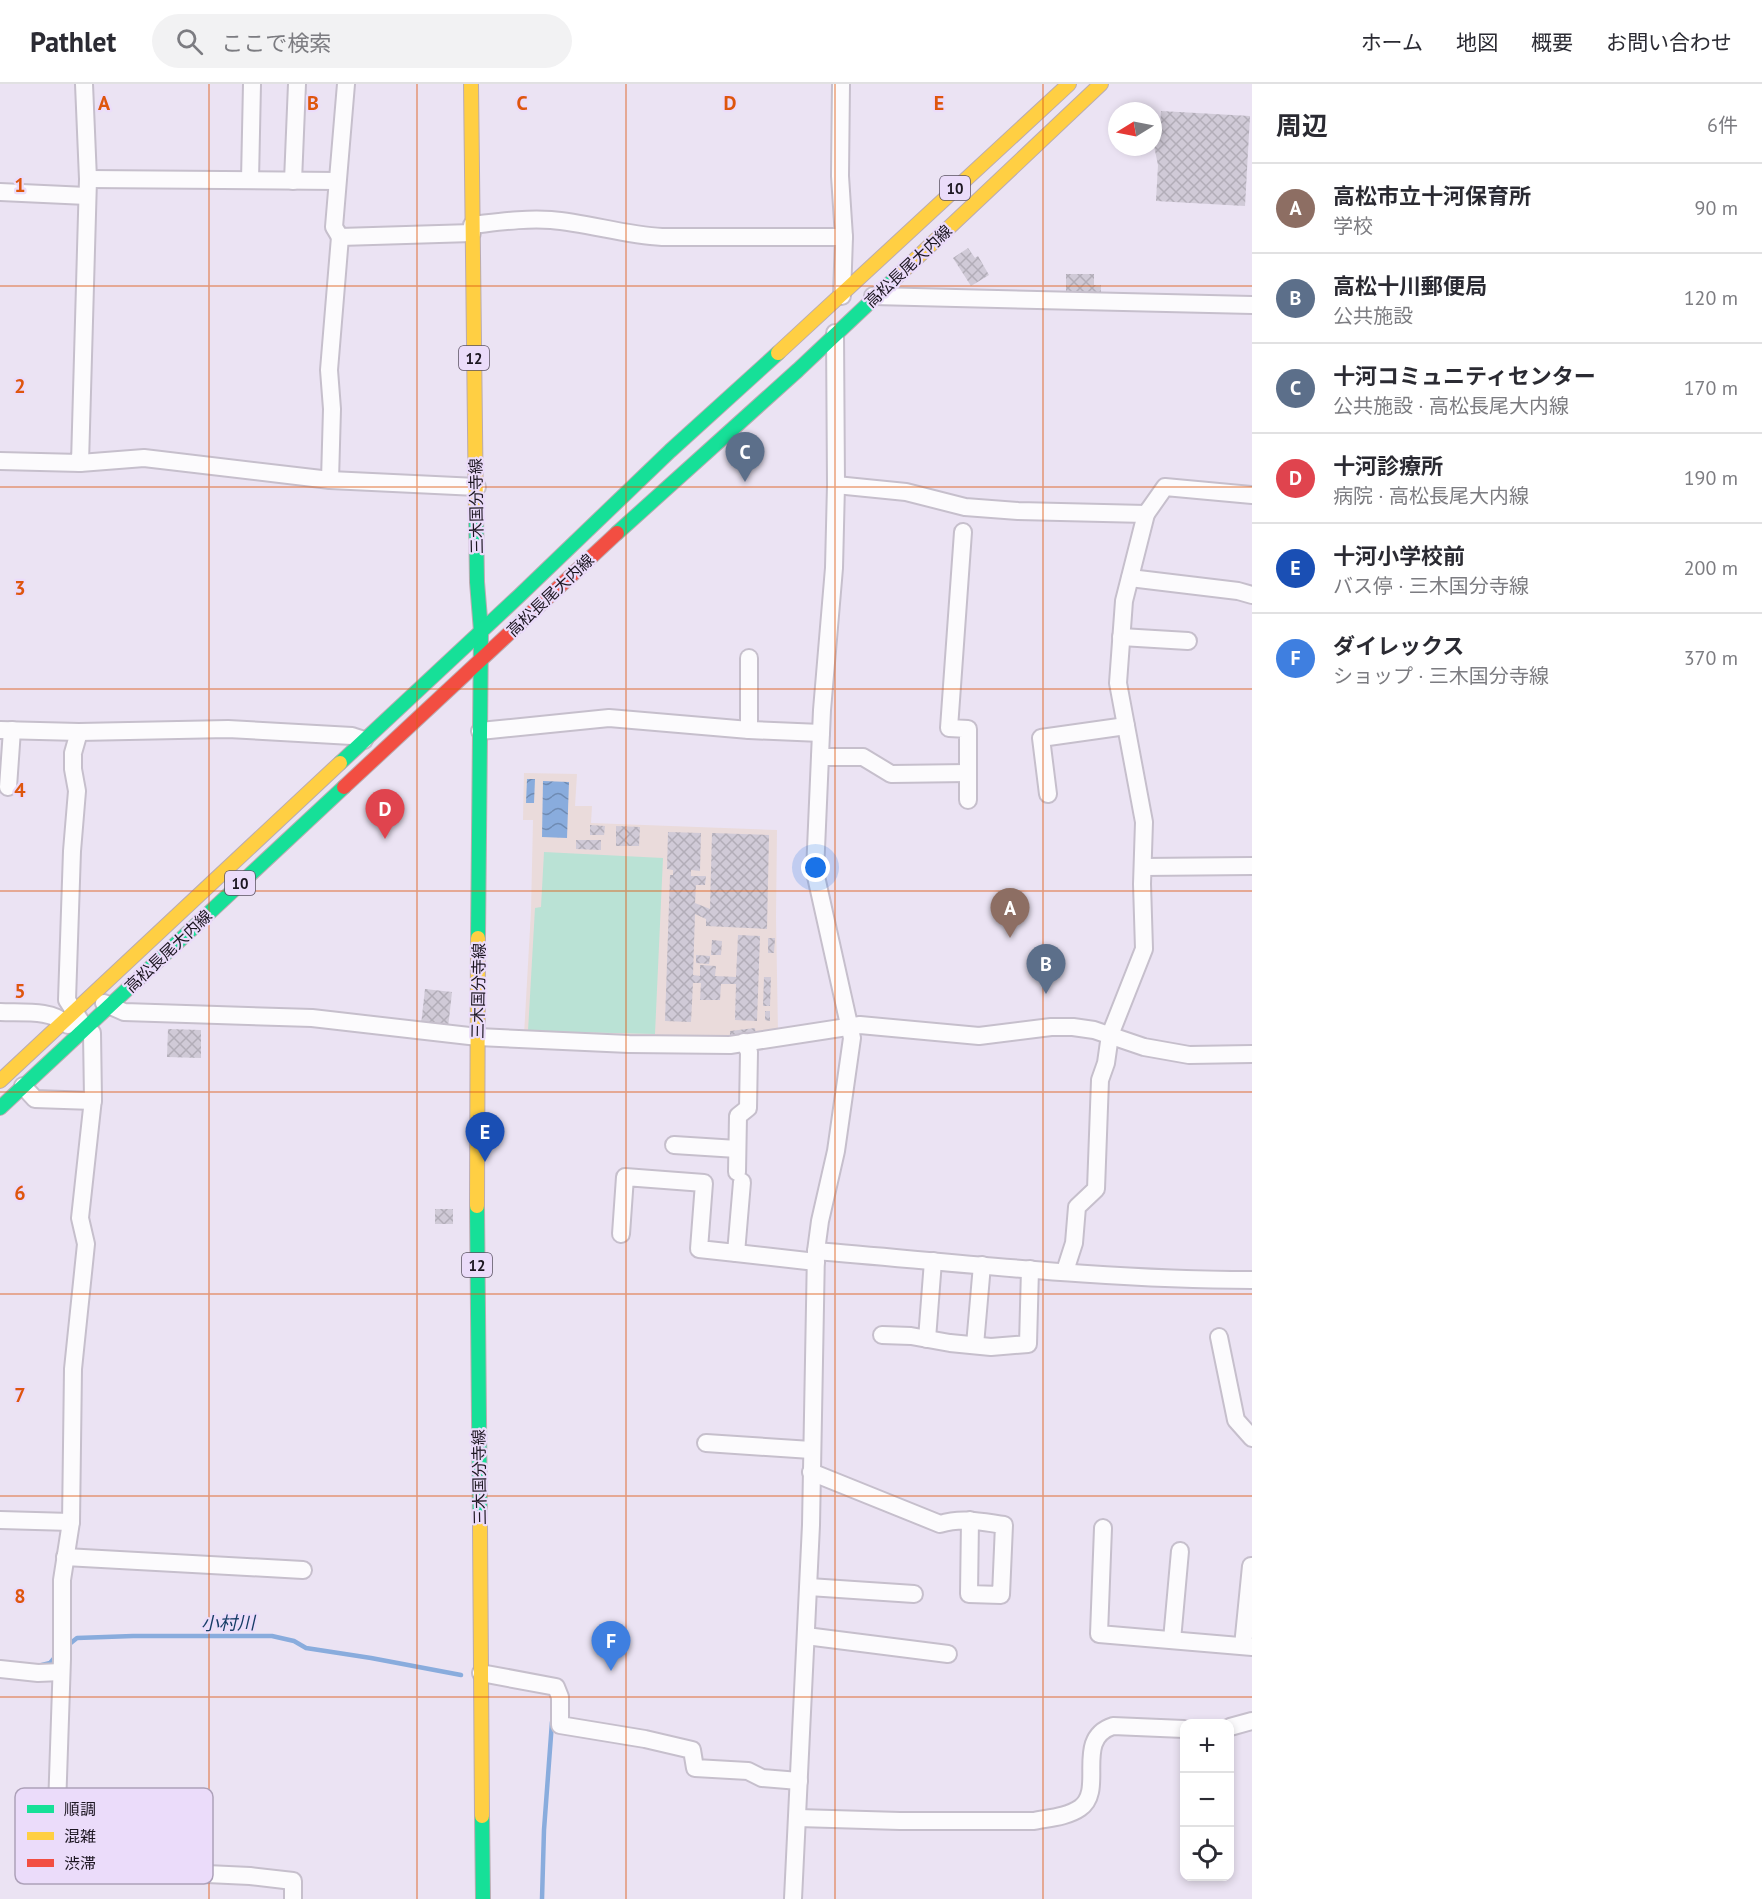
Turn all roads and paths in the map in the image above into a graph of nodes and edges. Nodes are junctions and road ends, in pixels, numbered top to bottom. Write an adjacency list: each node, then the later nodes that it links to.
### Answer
1 (84, 84): 12 (street)
2 (252, 84): 9 (street)
3 (297, 84): 10 (street)
4 (346, 84): 11 (street)
5 (471, 84): 14 (main road, 三木国分寺線 / 12)
6 (842, 84): 16 (street)
7 (1069, 84): 17 (main road, 高松長尾大内線 / 10)
8 (1101, 84): 18 (main road, 高松長尾大内線 / 10)
9 (250, 180): 10 (street); 12 (street)
10 (294, 181): 11 (street)
11 (338, 181): 15 (street)
12 (88, 188): 13 (street); 22 (street)
13 (0, 192)
14 (472, 229): 15 (street); 16 (street); 25 (main road, 三木国分寺線 / 12)
15 (340, 237): 23 (street)
16 (844, 237): 17 (street)
17 (842, 294): 18 (street); 20 (street); 31 (main road, 高松長尾大内線 / 10)
18 (877, 296): 19 (street); 20 (main road, 高松長尾大内線 / 10)
19 (1252, 305)
20 (835, 335): 24 (street); 35 (main road, 高松長尾大内線 / 10)
21 (0, 461): 22 (street)
22 (80, 462): 23 (street)
23 (330, 480): 25 (street)
24 (836, 484): 27 (street); 41 (street)
25 (477, 487): 31 (main road, 三木国分寺線 / 12)
26 (1252, 495): 27 (street)
27 (1146, 514): 29 (street)
28 (963, 532): 44 (street)
29 (1130, 578): 30 (street); 32 (street)
30 (1252, 594)
31 (481, 631): 35 (main road, 三木国分寺線 / 12); 42 (main road, 高松長尾大内線 / 10)
32 (1121, 637): 33 (street); 36 (street)
33 (1188, 641)
34 (749, 658): 38 (street)
35 (481, 659): 39 (main road, 三木国分寺線 / 12); 51 (main road, 高松長尾大内線 / 10)
36 (1126, 726): 46 (street); 49 (street)
37 (6, 730): 40 (street); 45 (street)
38 (749, 730): 39 (street); 41 (street)
39 (480, 731): 57 (main road, 三木国分寺線 / 12)
40 (79, 732): 42 (street); 53 (street)
41 (821, 733): 43 (street)
42 (364, 740): 50 (main road, 高松長尾大内線 / 10)
43 (820, 757): 44 (street); 54 (street)
44 (968, 772): 47 (street)
45 (8, 787)
46 (1048, 794)
47 (968, 800)
48 (1252, 866): 49 (street)
49 (1143, 867): 56 (street)
50 (93, 995): 51 (street); 53 (main road, 高松長尾大内線 / 10)
51 (109, 1006): 55 (main road, 高松長尾大内線 / 10); 57 (street)
52 (0, 1012): 53 (street)
53 (69, 1016): 55 (street); 60 (main road, 高松長尾大内線 / 10)
54 (850, 1026): 56 (street); 58 (street); 68 (street)
55 (81, 1031): 61 (main road, 高松長尾大内線 / 10); 62 (street)
56 (1110, 1035): 59 (street); 72 (street)
57 (478, 1037): 58 (street); 98 (main road, 三木国分寺線 / 12)
58 (744, 1042): 65 (street)
59 (1252, 1054)
60 (0, 1081)
61 (23, 1086): 62 (street); 63 (main road, 高松長尾大内線 / 10)
62 (93, 1101): 84 (street)
63 (0, 1107)
64 (674, 1145): 65 (street)
65 (737, 1149): 67 (street)
66 (621, 1234): 67 (street)
67 (736, 1253): 68 (street)
68 (816, 1257): 69 (street); 80 (street)
69 (933, 1261): 70 (street); 76 (street)
70 (982, 1265): 71 (street); 77 (street)
71 (1030, 1269): 72 (street); 77 (street)
72 (1065, 1271): 73 (street)
73 (1252, 1280)
74 (882, 1335): 76 (street)
75 (1219, 1337): 78 (street)
76 (927, 1339): 77 (street)
77 (975, 1346)
78 (1252, 1438)
79 (706, 1443): 80 (street)
80 (811, 1450): 81 (street)
81 (811, 1472): 83 (street); 90 (street)
82 (0, 1520): 84 (street)
83 (970, 1520): 83 (street)
84 (71, 1522): 87 (street)
85 (1103, 1528): 93 (street)
86 (1180, 1551): 93 (street)
87 (65, 1557): 89 (street); 96 (street)
88 (1251, 1566): 94 (street)
89 (303, 1570)
90 (808, 1587): 91 (street); 92 (street)
91 (914, 1594)
92 (806, 1636): 95 (street); 102 (street)
93 (1172, 1640): 94 (street)
94 (1247, 1646)
95 (948, 1653)
96 (62, 1666): 97 (street); 103 (street)
97 (0, 1669)
98 (481, 1673): 102 (street); 107 (main road, 三木国分寺線 / 12)
99 (1252, 1721): 100 (street)
100 (1234, 1726)
101 (1180, 1729): 104 (street)
102 (800, 1780): 104 (street)
103 (58, 1788)
104 (798, 1818): 108 (street)
105 (213, 1874): 106 (street)
106 (293, 1899)
107 (483, 1899)
108 (794, 1899)

